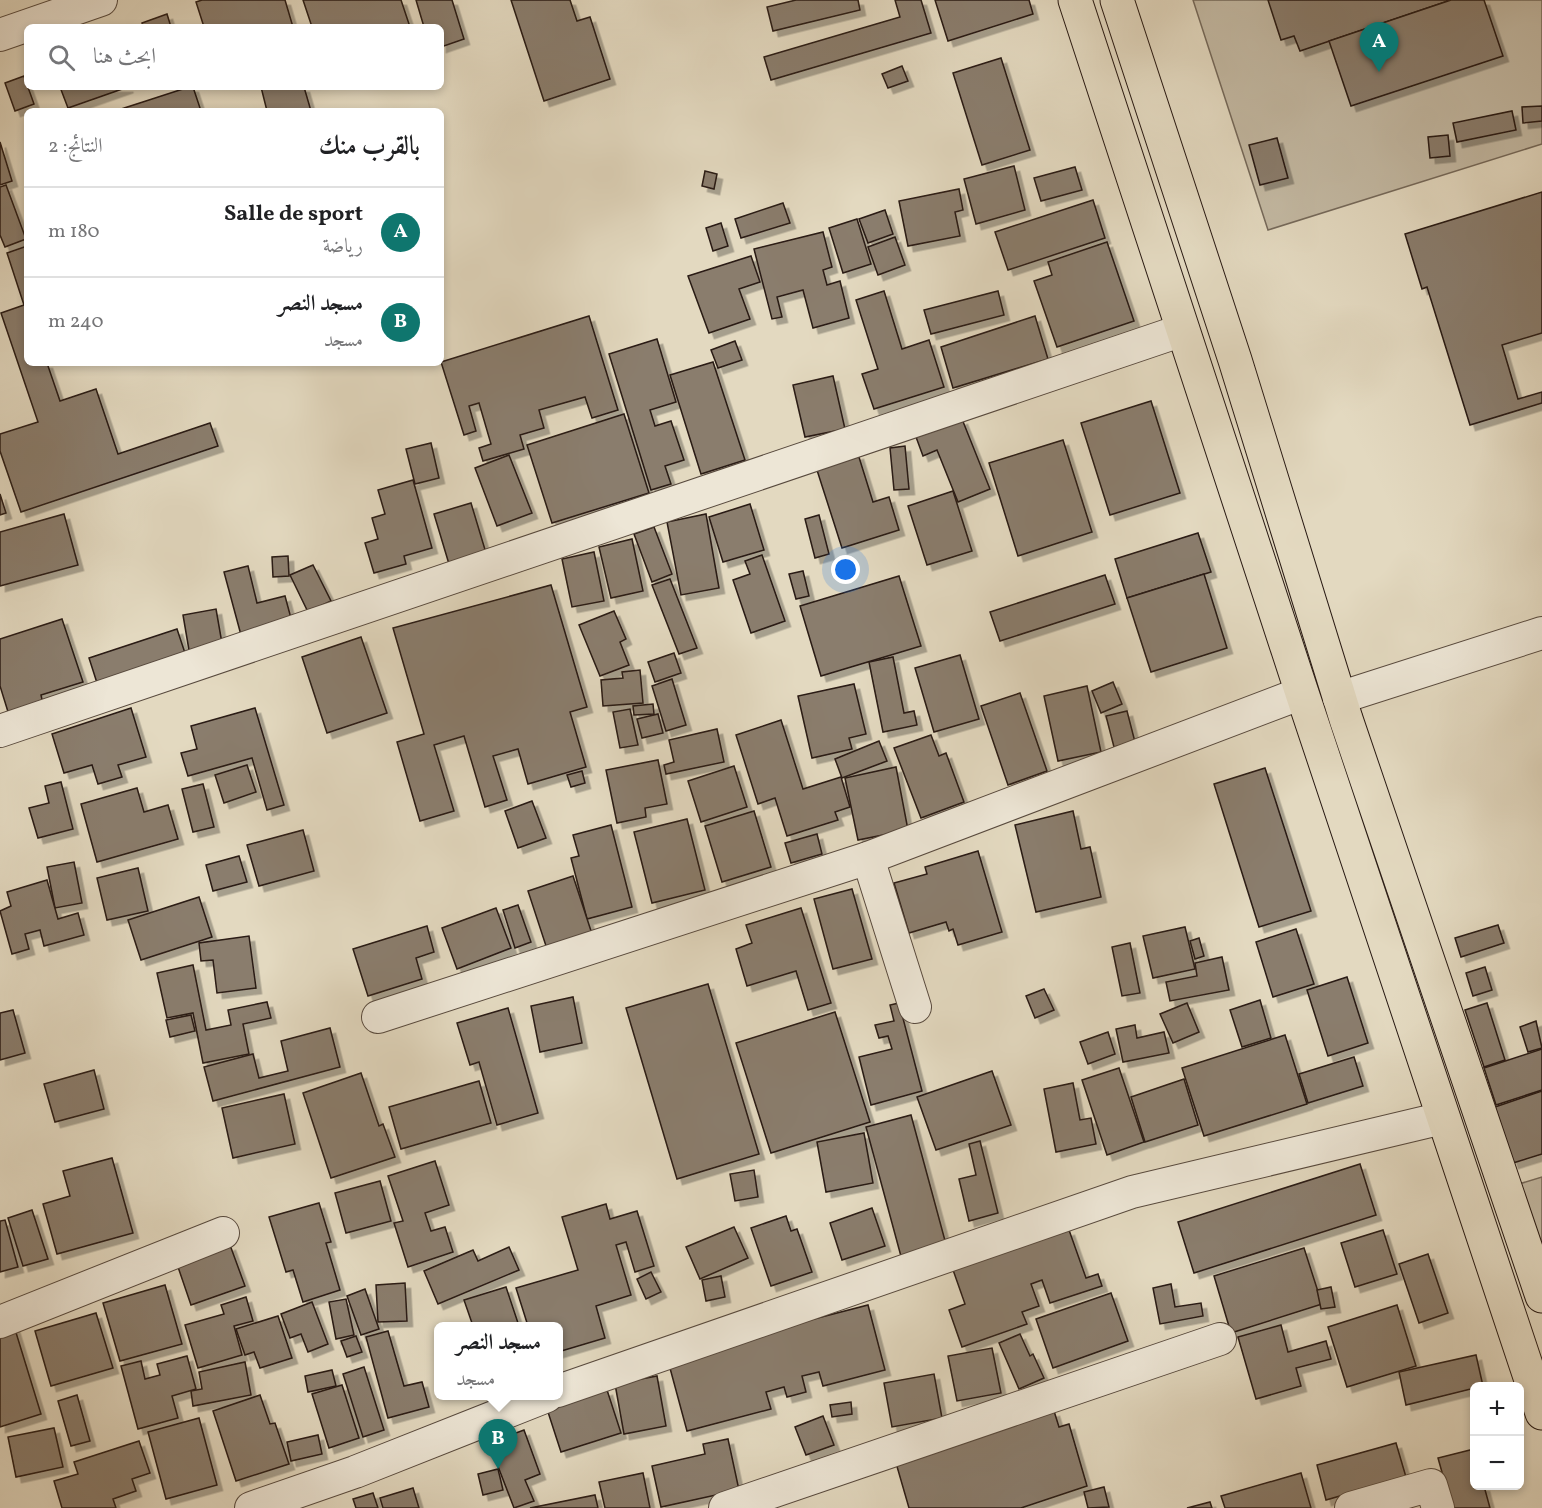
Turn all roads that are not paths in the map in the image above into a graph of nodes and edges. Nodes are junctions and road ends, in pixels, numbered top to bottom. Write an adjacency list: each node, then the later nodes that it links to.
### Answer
1 (101, 0): 4 (street)
2 (1075, 0): 8 (main road)
3 (1117, 0): 11 (main road)
4 (66, 5): 6 (street)
5 (24, 24): 7 (street)
6 (24, 24)
7 (0, 35)
8 (1183, 330): 10 (main road); 12 (street)
9 (1542, 633): 11 (street)
10 (1302, 693): 13 (street); 16 (main road)
11 (1339, 698): 18 (main road)
12 (0, 730)
13 (868, 858): 14 (street); 15 (street)
14 (915, 1007)
15 (378, 1017)
16 (1443, 1118): 21 (street); 23 (main road)
17 (223, 1233): 19 (street)
18 (1542, 1296)
19 (0, 1322)
20 (1220, 1340): 25 (street)
21 (563, 1389)
22 (534, 1400): 24 (street)
23 (1542, 1413)
24 (251, 1508)
25 (725, 1508)
26 (1352, 1508): 27 (street)
27 (1438, 1508)

